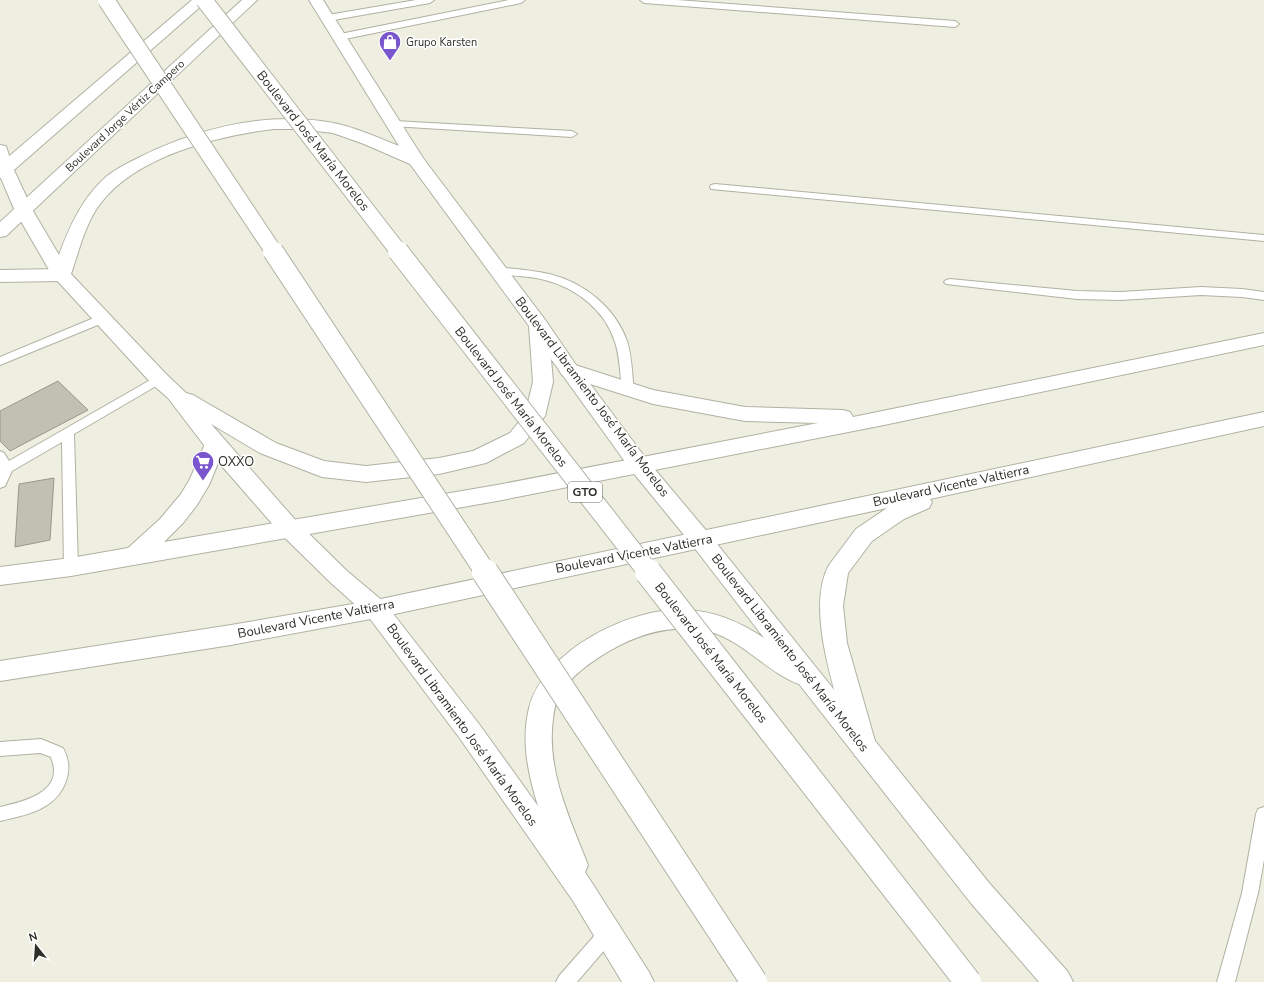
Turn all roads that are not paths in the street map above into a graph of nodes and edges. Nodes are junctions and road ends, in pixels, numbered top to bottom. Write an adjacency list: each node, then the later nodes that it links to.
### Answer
1 (106, 0): 57 (main road, bridge)
2 (202, 0): 15 (main road); 58 (main road, Boulevard José María Morelos / GTO, bridge)
3 (250, 0): 17 (main road, Boulevard Jorge Vértiz Campero)
4 (316, 0): 8 (main road, Boulevard Libramiento José María Morelos)
5 (430, 0): 8 (lane)
6 (520, 0): 10 (lane)
7 (644, 0): 9 (lane)
8 (328, 18): 10 (main road, Boulevard Libramiento José María Morelos)
9 (955, 24)
10 (340, 37): 11 (main road, Boulevard Libramiento José María Morelos)
11 (395, 124): 12 (lane); 14 (main road, Boulevard Libramiento José María Morelos)
12 (572, 134)
13 (0, 150): 15 (main road, Boulevard Libramiento José María Morelos)
14 (416, 160): 20 (main road, Boulevard Libramiento José María Morelos); 21 (main road)
15 (3, 171): 17 (main road, Boulevard Libramiento José María Morelos)
16 (715, 187): 19 (lane)
17 (24, 211): 18 (main road, Boulevard Jorge Vértiz Campero); 21 (main road, Boulevard Libramiento José María Morelos)
18 (0, 232)
19 (1264, 238)
20 (497, 270): 26 (main road, Boulevard Libramiento José María Morelos); 31 (lane)
21 (61, 275): 22 (main road); 25 (main road, Boulevard Libramiento José María Morelos)
22 (0, 276)
23 (950, 282): 24 (lane)
24 (1264, 296)
25 (101, 319): 28 (lane); 30 (main road, Boulevard Libramiento José María Morelos)
26 (539, 325): 29 (main road, Boulevard Libramiento José María Morelos); 30 (main road)
27 (1261, 340): 32 (main road)
28 (0, 361)
29 (569, 370): 31 (main road); 37 (main road, Boulevard Libramiento José María Morelos)
30 (167, 386): 34 (lane); 35 (main road, Boulevard Libramiento José María Morelos)
31 (628, 390): 32 (main road)
32 (884, 418): 37 (main road)
33 (1264, 419): 40 (main road, Boulevard Vicente Valtierra)
34 (68, 432): 38 (lane); 44 (lane)
35 (215, 444): 41 (main road, Boulevard Libramiento José María Morelos); 43 (main road)
36 (0, 456): 38 (lane)
37 (639, 465): 41 (main road); 42 (main road, Boulevard Libramiento José María Morelos)
38 (8, 468): 39 (lane)
39 (0, 483)
40 (962, 484): 42 (main road, Boulevard Vicente Valtierra); 49 (main road)
41 (290, 529): 43 (main road); 46 (main road, Boulevard Libramiento José María Morelos)
42 (701, 540): 46 (main road, Boulevard Vicente Valtierra); 48 (main road, Boulevard Libramiento José María Morelos)
43 (134, 556): 44 (main road)
44 (71, 567): 45 (main road)
45 (0, 576)
46 (376, 609): 47 (main road, Boulevard Vicente Valtierra); 53 (main road, Boulevard Libramiento José María Morelos)
47 (0, 671)
48 (815, 684): 49 (main road, Boulevard Libramiento José María Morelos); 53 (main road)
49 (864, 748): 59 (main road, Boulevard Libramiento José María Morelos)
50 (0, 749): 51 (lane)
51 (0, 814)
52 (1264, 814): 60 (lane)
53 (583, 892): 54 (main road, Boulevard Libramiento José María Morelos)
54 (608, 933): 55 (main road, Boulevard Libramiento José María Morelos); 56 (lane)
55 (636, 980)
56 (565, 982)
57 (754, 982)
58 (968, 982)
59 (1058, 982)
60 (1226, 982)

